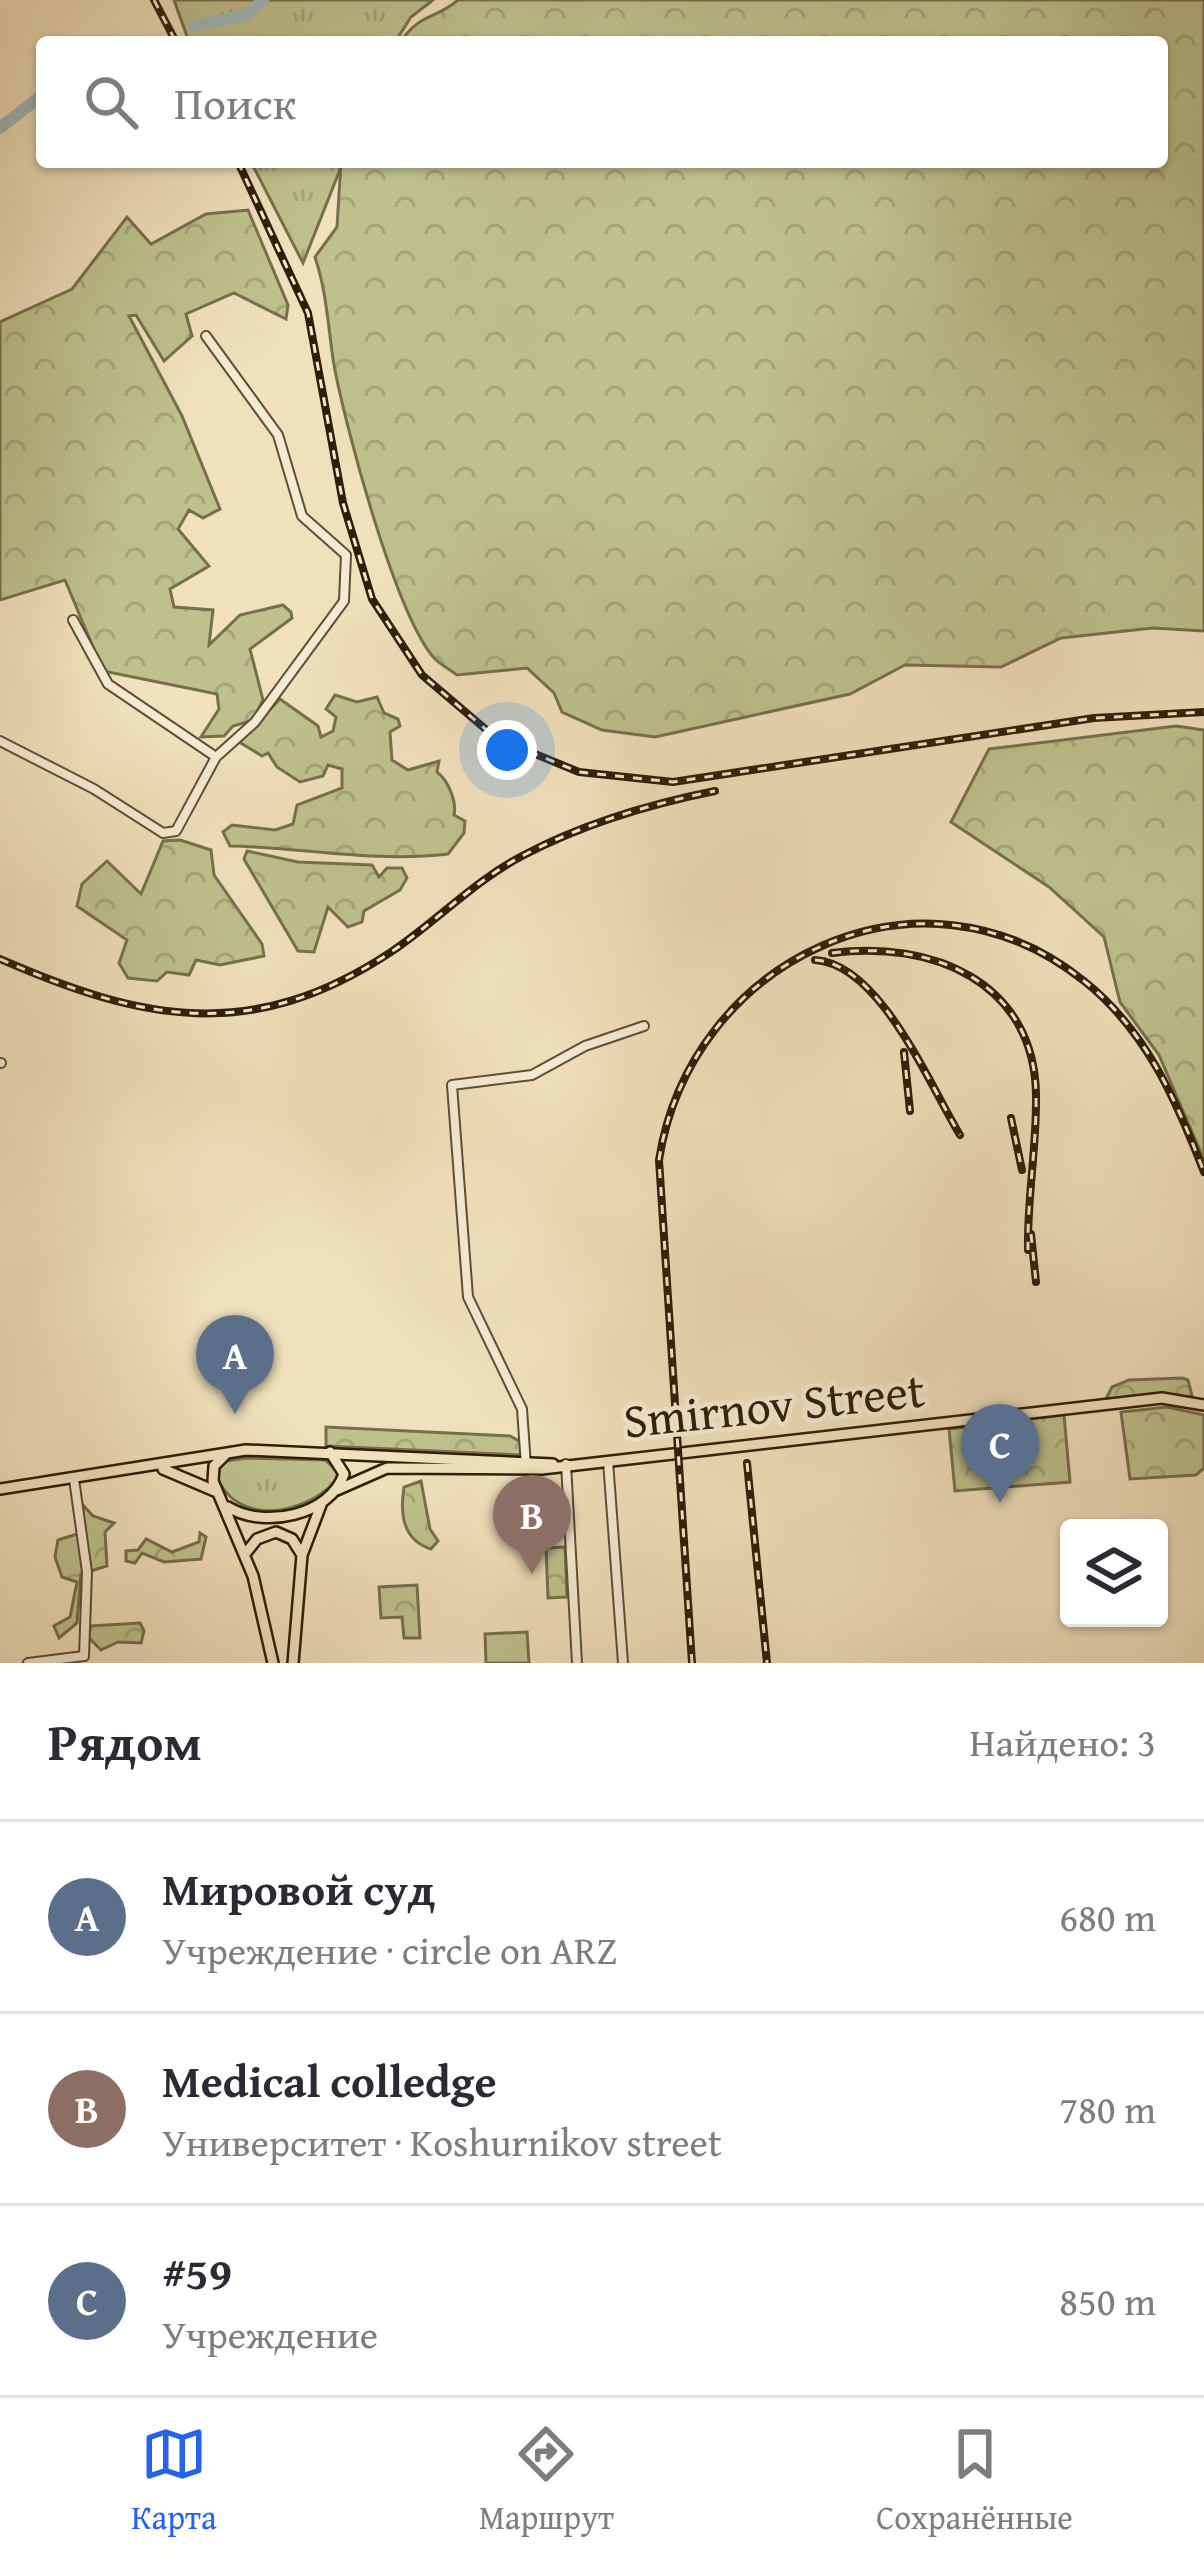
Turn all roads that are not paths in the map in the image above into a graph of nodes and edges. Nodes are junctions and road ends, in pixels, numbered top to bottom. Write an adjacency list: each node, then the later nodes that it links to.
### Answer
1 (206, 336): 4 (street)
2 (73, 620): 4 (street)
3 (0, 742): 4 (street)
4 (216, 757)
5 (644, 1026): 11 (street)
6 (1204, 1405): 9 (main road, Smirnov Street)
7 (230, 1451): 8 (main road, Smirnov Street); 12 (main road); 16 (main road)
8 (330, 1452): 11 (main road, Smirnov Street); 15 (main road)
9 (608, 1459): 10 (main road, Smirnov Street); 25 (street)
10 (562, 1464): 11 (main road, Smirnov Street); 24 (street)
11 (526, 1465): 15 (main road, Smirnov Street)
12 (157, 1468): 13 (main road); 16 (main road)
13 (74, 1479): 14 (main road); 21 (street)
14 (0, 1489)
15 (337, 1490): 17 (main road, Smirnov Street)
16 (217, 1492): 18 (main road)
17 (324, 1501): 18 (main road); 20 (main road)
18 (224, 1504): 19 (main road)
19 (245, 1555): 20 (main road); 22 (main road)
20 (302, 1555): 23 (main road)
21 (28, 1663)
22 (272, 1663)
23 (293, 1663)
24 (577, 1663)
25 (623, 1663)

